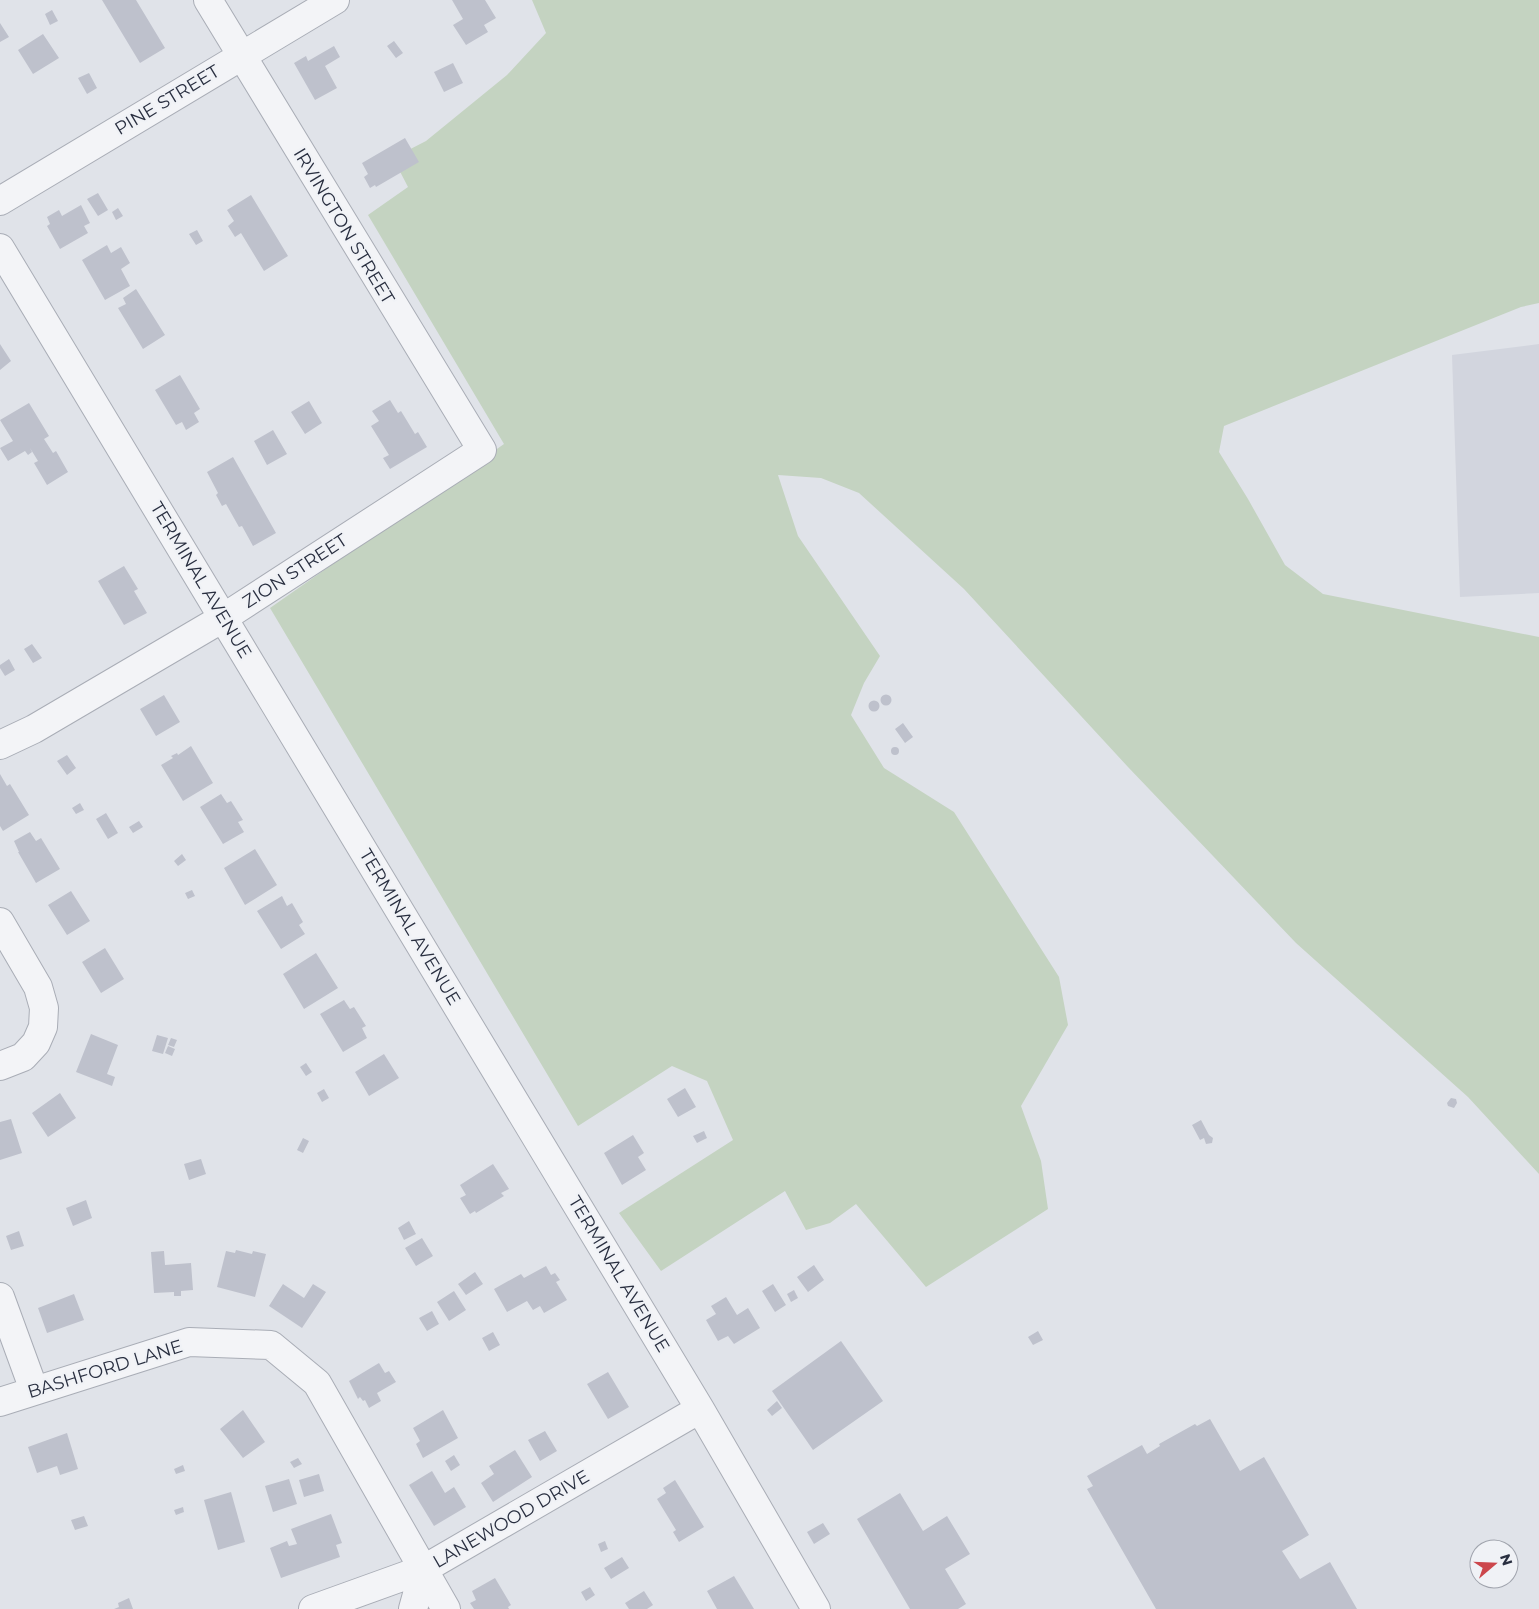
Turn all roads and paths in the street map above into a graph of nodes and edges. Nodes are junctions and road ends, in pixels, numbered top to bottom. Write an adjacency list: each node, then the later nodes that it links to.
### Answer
1 (208, 0): 3 (street, IRVINGTON STREET)
2 (336, 0): 3 (street, PINE STREET)
3 (240, 56): 4 (street, PINE STREET); 6 (street, IRVINGTON STREET)
4 (0, 201)
5 (0, 248): 7 (street, TERMINAL AVENUE)
6 (482, 450): 7 (street, ZION STREET)
7 (223, 618): 8 (street, ZION STREET); 14 (street, TERMINAL AVENUE)
8 (0, 745)
9 (0, 922): 10 (street)
10 (0, 1066)
11 (0, 1297): 12 (street)
12 (34, 1390): 13 (street, BASHFORD LANE); 15 (street, BASHFORD LANE)
13 (0, 1402)
14 (700, 1409): 15 (street, LANEWOOD DRIVE); 19 (street, TERMINAL AVENUE)
15 (424, 1569): 16 (street, LANEWOOD DRIVE); 17 (street); 18 (street)
16 (313, 1609)
17 (413, 1609)
18 (446, 1609)
19 (816, 1609)

